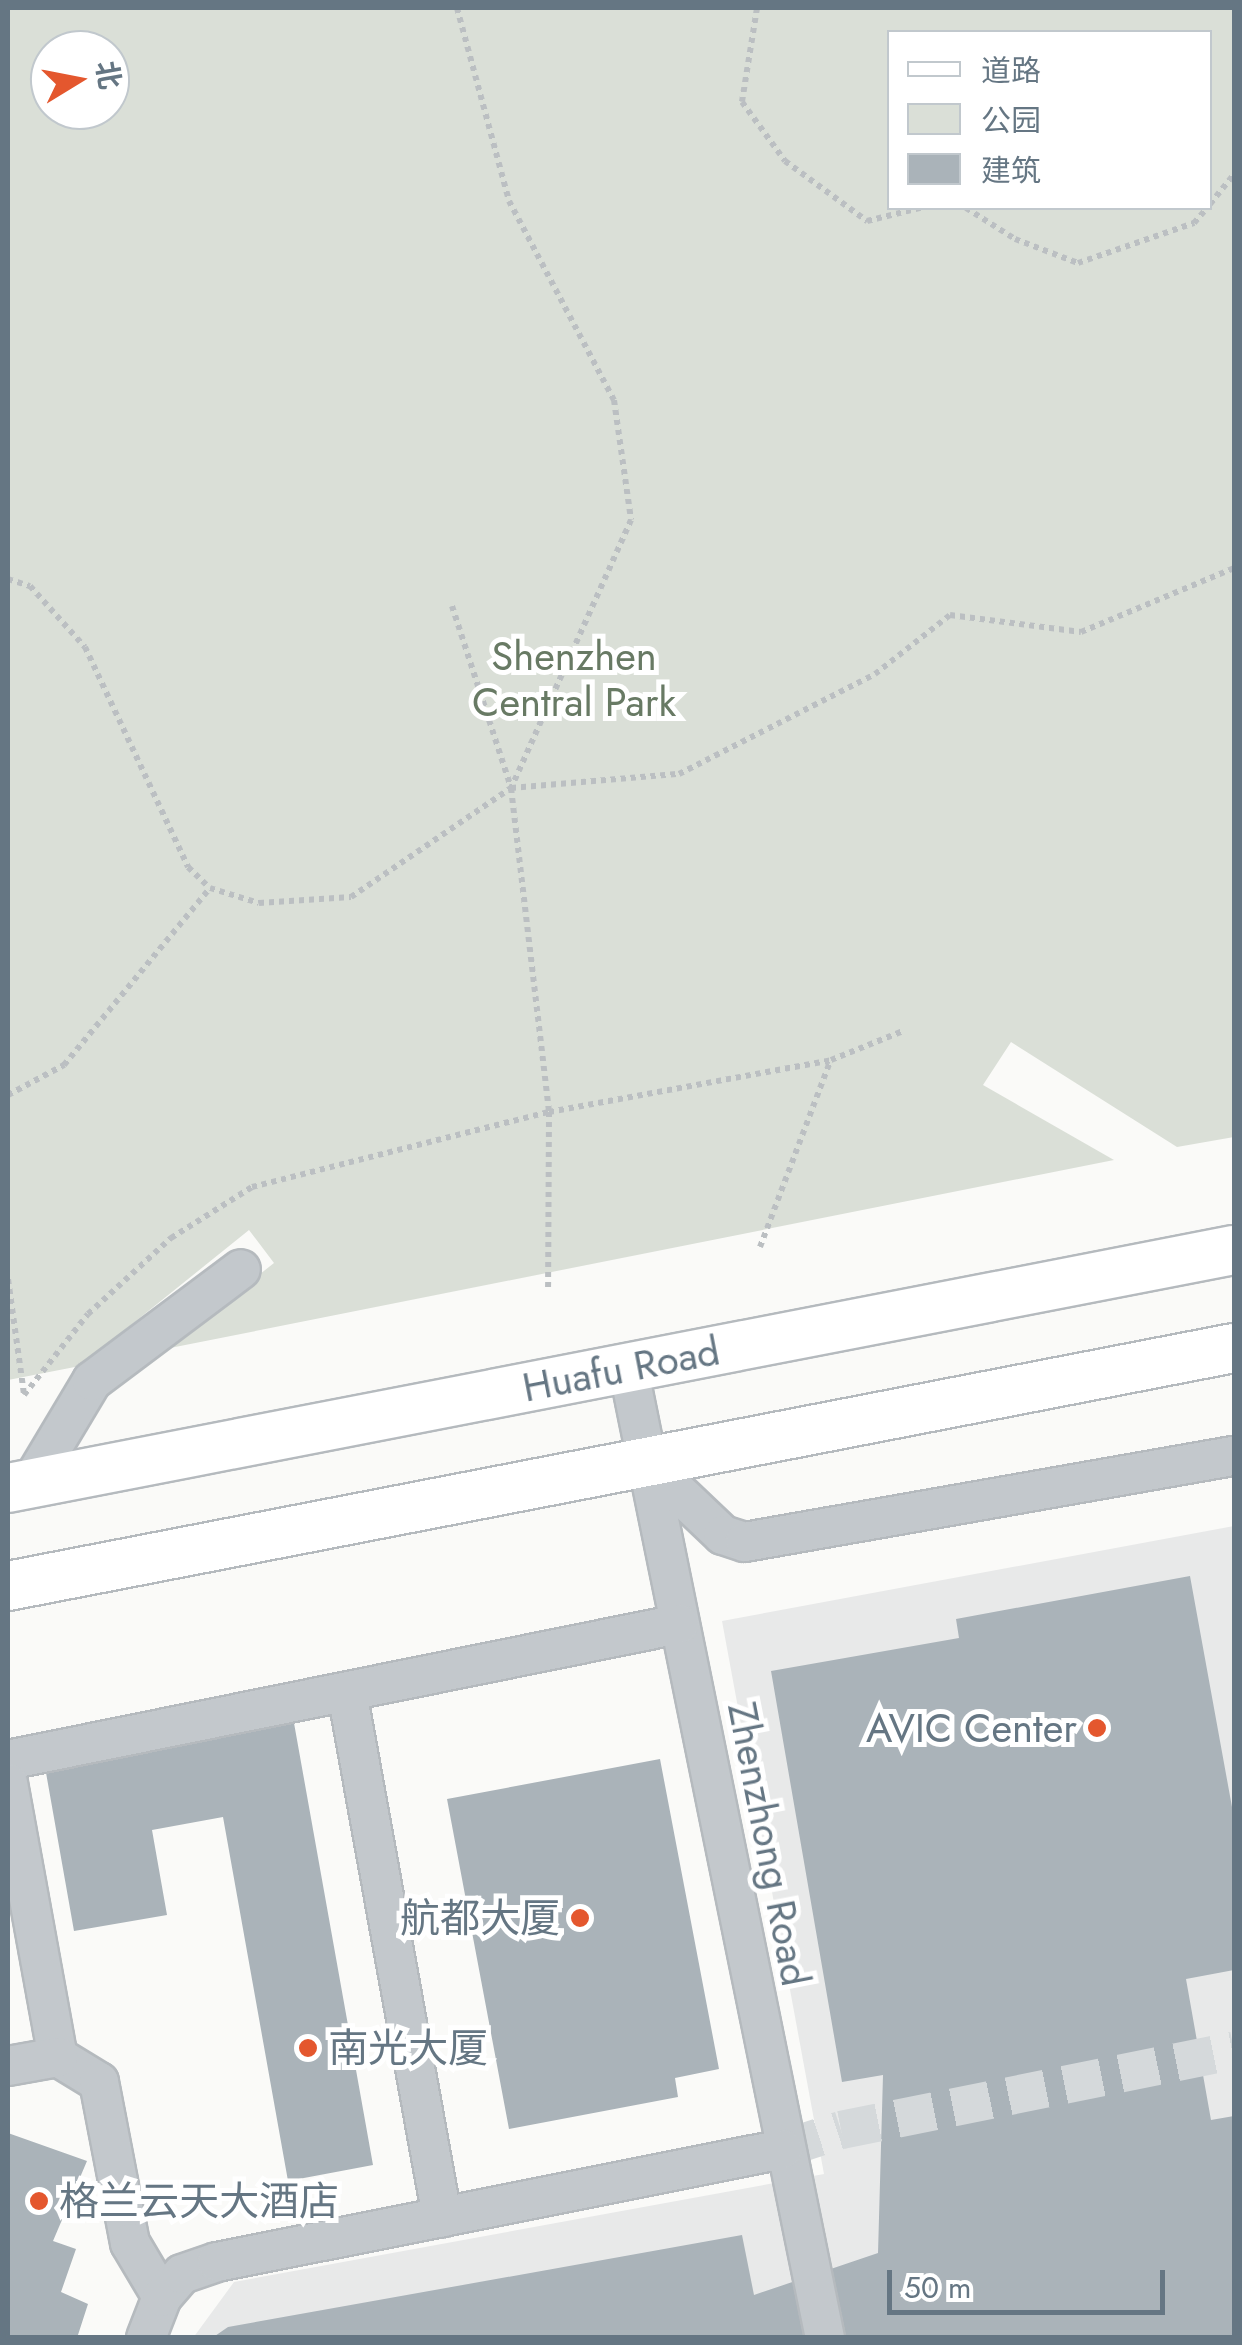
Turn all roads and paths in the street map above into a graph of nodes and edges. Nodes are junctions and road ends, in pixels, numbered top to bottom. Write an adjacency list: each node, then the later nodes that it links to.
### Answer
1 (457, 8): 11 (path)
2 (756, 8): 5 (path)
3 (1234, 174): 4 (path)
4 (1212, 201)
5 (912, 210)
6 (969, 210): 7 (path)
7 (1204, 210)
8 (1234, 568): 11 (path)
9 (8, 579): 12 (path)
10 (452, 606): 11 (path)
11 (512, 788): 12 (path); 16 (path)
12 (210, 888): 15 (path)
13 (903, 1031): 14 (path)
14 (831, 1060): 16 (path); 17 (path)
15 (8, 1095)
16 (549, 1112): 20 (path); 21 (path)
17 (760, 1247)
18 (1234, 1250): 23 (main road, Huafu Road)
19 (241, 1268): 26 (street)
20 (8, 1279)
21 (548, 1290)
22 (1234, 1348): 25 (main road)
23 (628, 1367): 25 (street, Zhenzhong Road); 26 (main road, Huafu Road)
24 (1234, 1456): 25 (street)
25 (646, 1462): 27 (main road); 28 (street, Zhenzhong Road)
26 (19, 1485)
27 (8, 1586)
28 (680, 1624): 29 (street); 34 (street, Zhenzhong Road)
29 (347, 1692): 30 (street); 35 (street)
30 (8, 1760)
31 (8, 1784): 32 (street)
32 (58, 2057): 33 (street); 36 (street)
33 (8, 2066)
34 (782, 2149): 35 (street); 38 (street, Zhenzhong Road)
35 (442, 2217): 36 (street)
36 (162, 2297): 37 (street)
37 (146, 2338)
38 (825, 2338)

